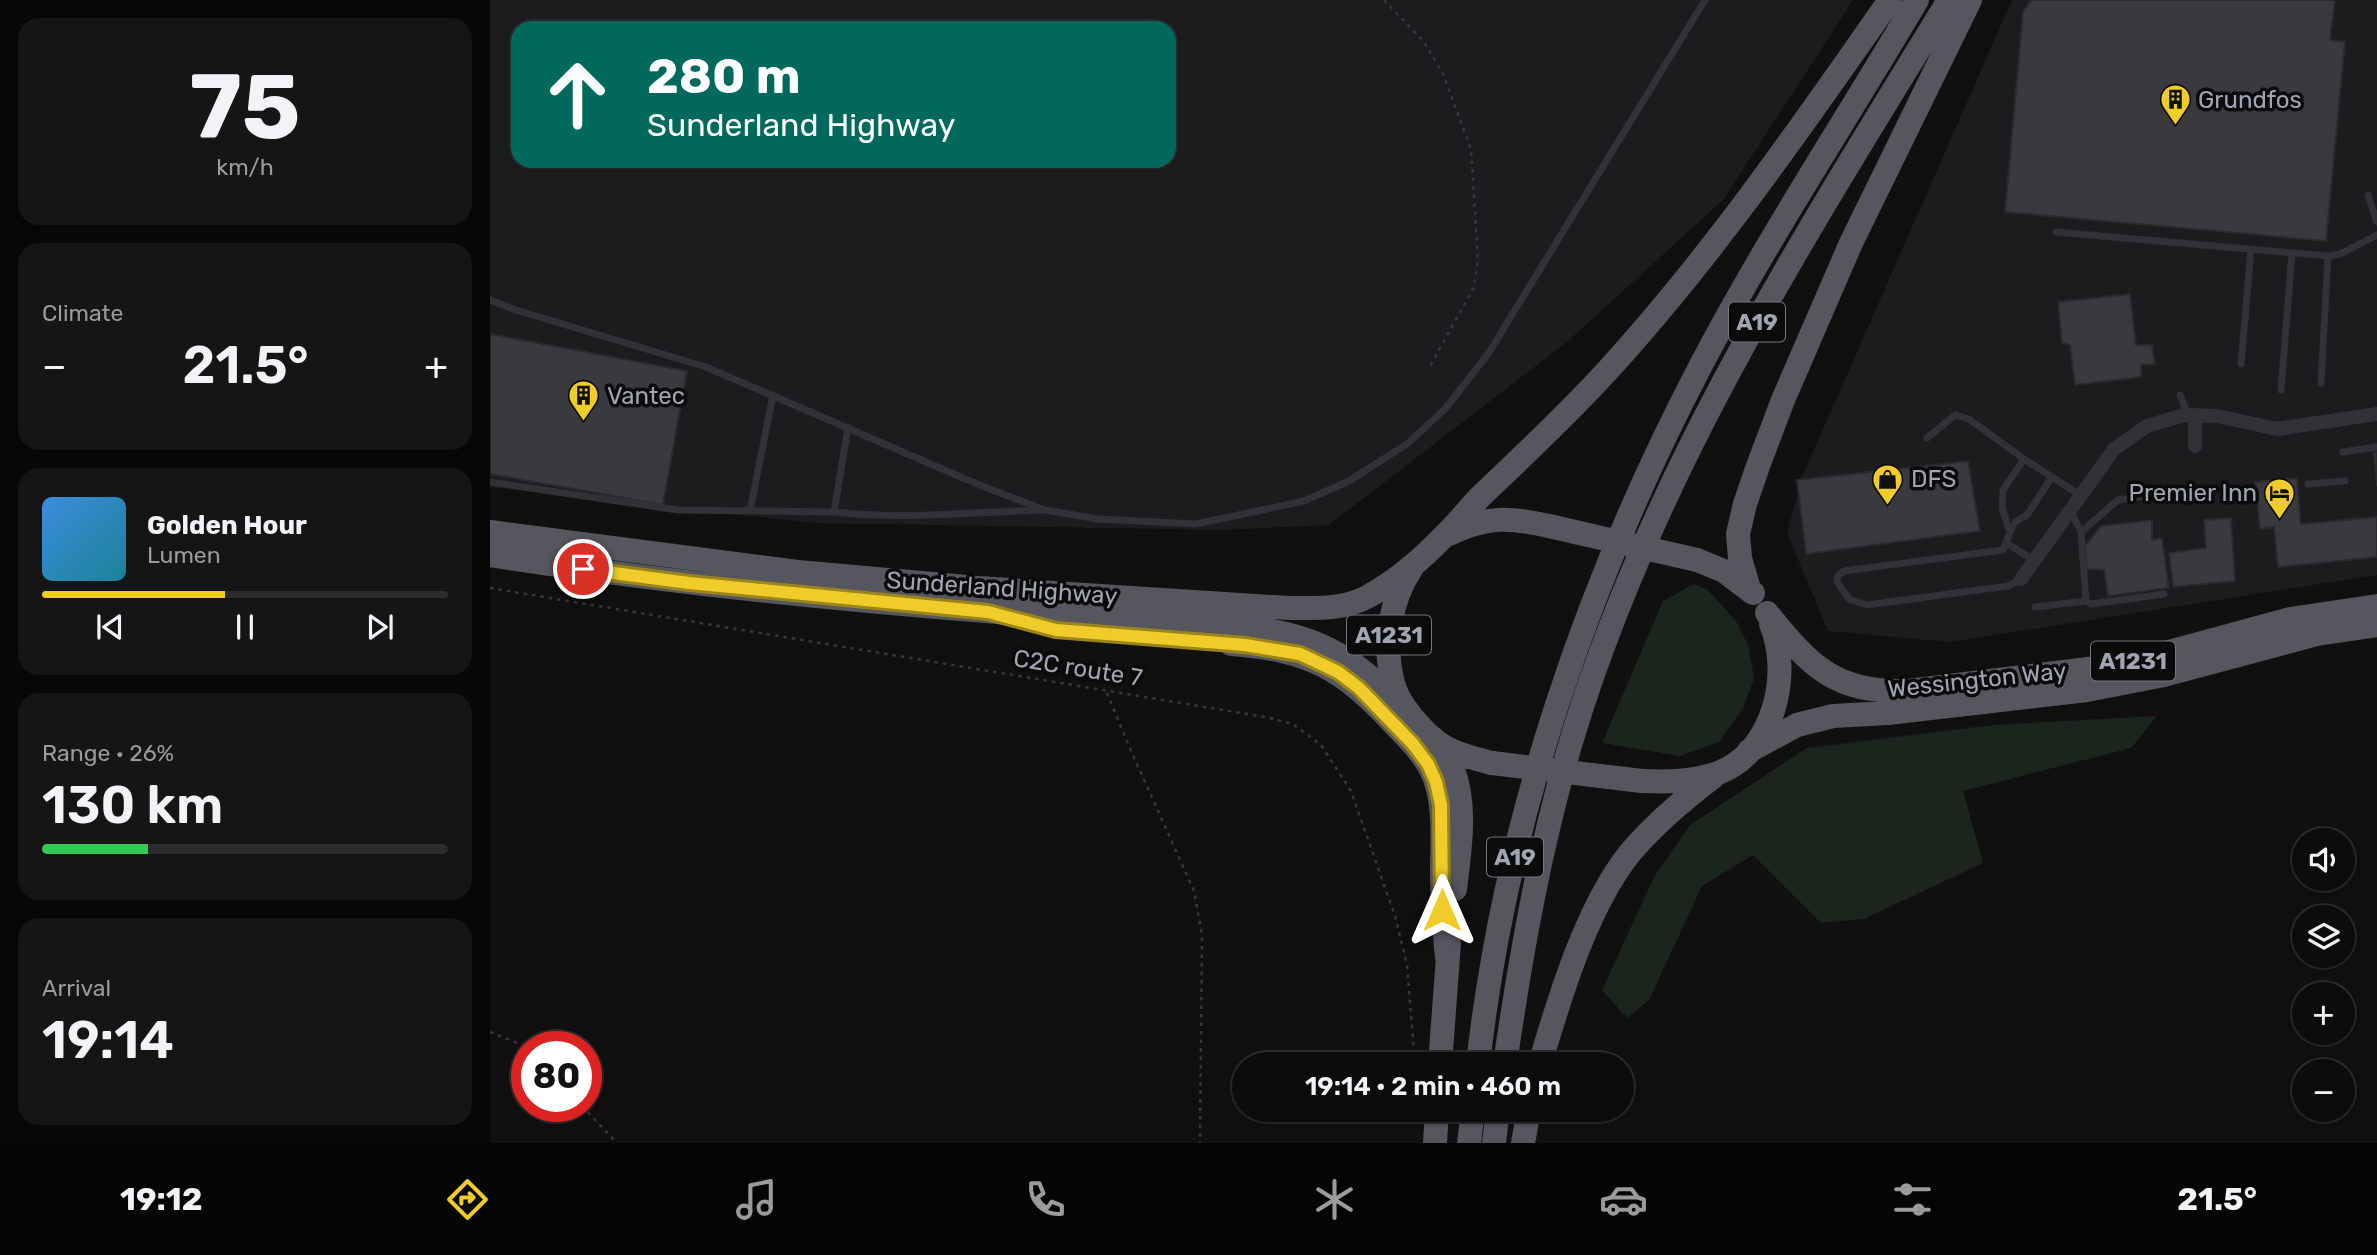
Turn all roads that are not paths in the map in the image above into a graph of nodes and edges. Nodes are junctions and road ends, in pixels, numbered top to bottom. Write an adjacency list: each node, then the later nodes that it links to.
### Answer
1 (1705, 0): 35 (lane)
2 (1890, 0): 41 (highway)
3 (1917, 0): 61 (highway, A19)
4 (1949, 0): 62 (highway, A19)
5 (1970, 0): 47 (highway, A1231)
6 (2368, 195): 7 (lane)
7 (2377, 222)
8 (2056, 232): 11 (lane)
9 (2375, 236): 10 (lane); 13 (lane)
10 (2377, 245)
11 (2251, 250): 12 (lane); 15 (lane)
12 (2292, 253): 13 (lane); 17 (lane)
13 (2328, 257): 16 (lane)
14 (490, 300): 19 (lane)
15 (2241, 364)
16 (2321, 383)
17 (2280, 390)
18 (2180, 395): 21 (lane)
19 (773, 396): 22 (lane); 36 (lane)
20 (2377, 414): 21 (street)
21 (2192, 415): 24 (street); 33 (street)
22 (848, 427): 35 (lane); 37 (lane)
23 (1927, 438): 27 (lane)
24 (2195, 446)
25 (2377, 447): 26 (lane)
26 (2343, 452)
27 (2024, 459): 28 (lane); 39 (lane)
28 (2052, 477): 33 (lane); 39 (lane)
29 (2345, 481): 31 (lane)
30 (490, 482): 36 (lane)
31 (2308, 484)
32 (2161, 494): 40 (lane)
33 (2080, 495): 34 (street)
34 (2070, 509): 40 (lane); 45 (street)
35 (1045, 510): 37 (lane)
36 (750, 511): 37 (lane)
37 (834, 512)
38 (490, 532): 44 (highway, Sunderland Highway / A1231)
39 (2010, 532): 42 (lane)
40 (2081, 532): 49 (lane)
41 (1445, 536): 44 (highway, A1231); 47 (highway, A1231, bridge)
42 (2006, 543): 45 (lane); 46 (lane)
43 (490, 555): 52 (highway, Sunderland Highway / A1231)
44 (1418, 560): 55 (highway, A1231)
45 (2034, 560): 46 (street)
46 (2021, 579)
47 (1749, 589): 53 (highway, A1231)
48 (2164, 594): 49 (lane)
49 (2086, 601): 51 (lane)
50 (2377, 606): 53 (highway, Wessington Way / A1231)
51 (2035, 607)
52 (988, 612): 55 (highway, Sunderland Highway / A1231); 59 (highway, A1231)
53 (1767, 613): 57 (highway, A1231)
54 (2377, 625): 57 (highway, Wessington Way / A1231)
55 (1409, 713): 56 (highway, A1231)
56 (1434, 739): 58 (highway, A1231, bridge); 59 (highway, A1231)
57 (1749, 751): 58 (highway, A1231)
58 (1719, 773): 63 (highway)
59 (1447, 957): 60 (highway, A1231)
60 (1441, 1052)
61 (1479, 1052)
62 (1507, 1052)
63 (1545, 1052)
64 (1436, 1122): 68 (highway)
65 (1472, 1122): 69 (highway)
66 (1497, 1122): 70 (highway)
67 (1527, 1122): 71 (highway)
68 (1435, 1143)
69 (1469, 1143)
70 (1494, 1143)
71 (1523, 1143)

